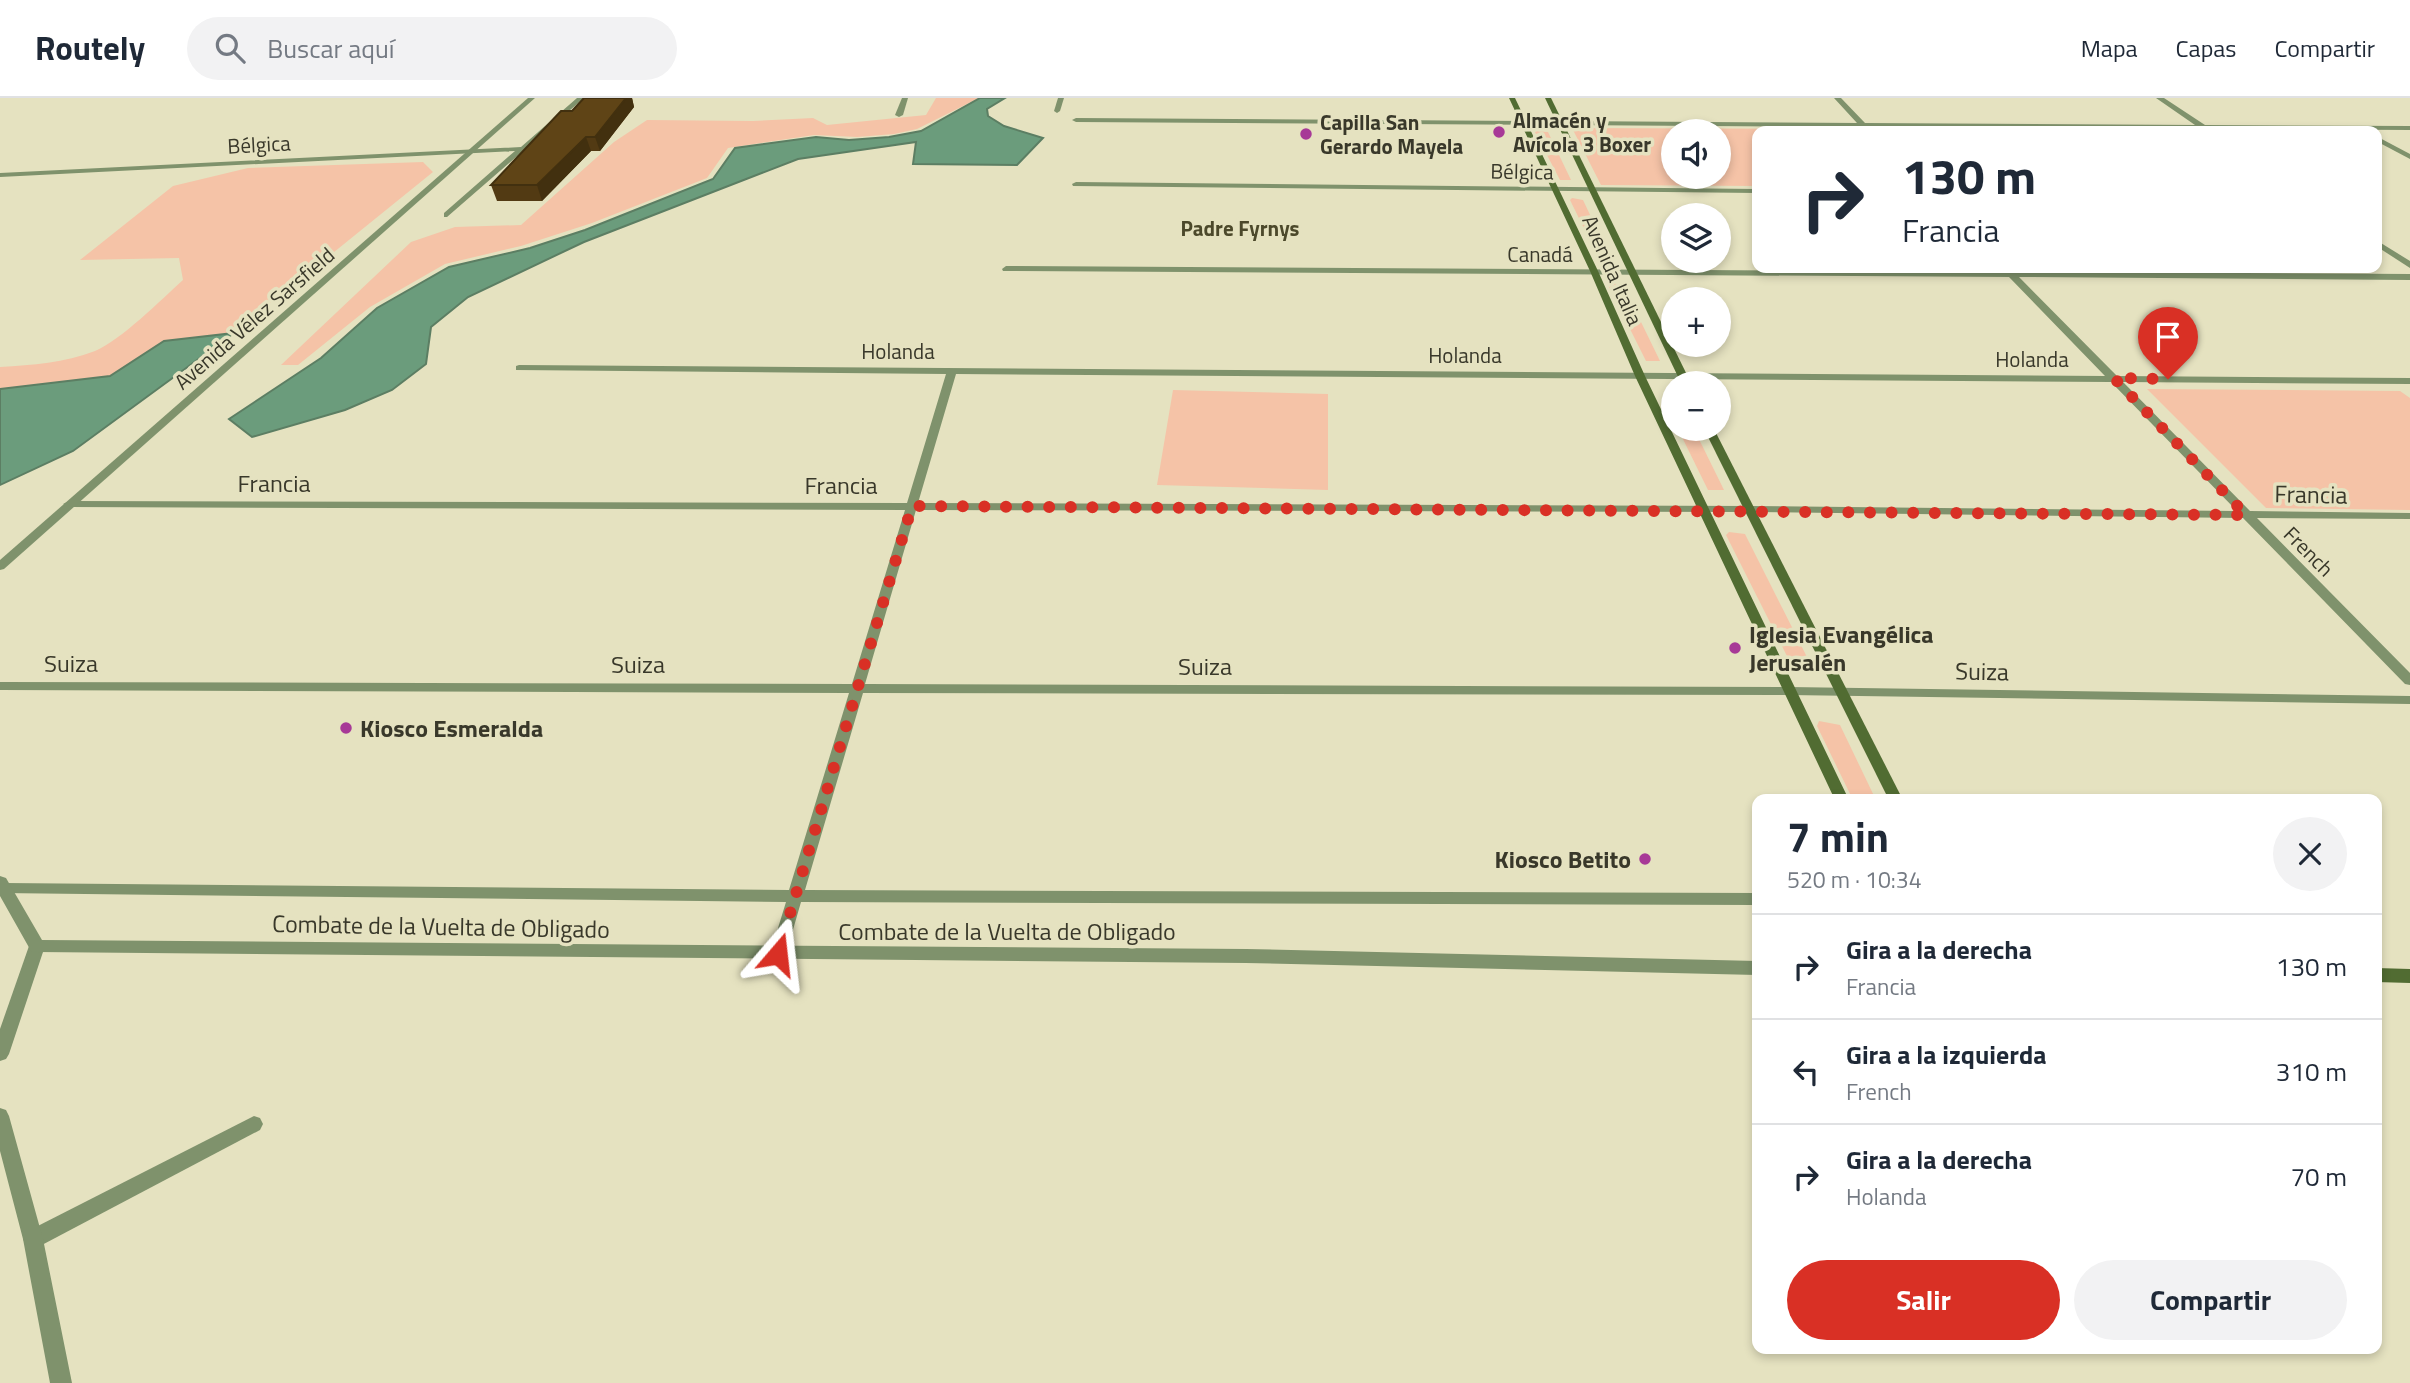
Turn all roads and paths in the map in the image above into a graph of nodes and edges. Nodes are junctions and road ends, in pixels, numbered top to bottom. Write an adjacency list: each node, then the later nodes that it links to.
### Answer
1 (532, 98): 23 (street, Avenida Vélez Sarsfield)
2 (580, 98): 22 (street)
3 (905, 98): 10 (street)
4 (1061, 98): 9 (street)
5 (1512, 98): 12 (main road, Avenida Italia)
6 (1548, 98): 13 (main road, Avenida Italia)
7 (1837, 98): 16 (street)
8 (2159, 98): 18 (street)
9 (1057, 111)
10 (899, 115)
11 (1076, 120): 12 (street)
12 (1523, 122): 13 (street); 27 (main road, Avenida Italia)
13 (1560, 123): 15 (street); 28 (main road, Avenida Italia)
14 (2038, 125): 17 (street); 18 (street)
15 (1752, 126)
16 (1863, 126)
17 (1980, 126)
18 (2201, 126)
19 (2410, 128): 20 (street)
20 (2382, 129)
21 (2382, 141): 24 (street)
22 (520, 149): 23 (street, Bélgica); 30 (street)
23 (475, 151): 25 (street, Bélgica); 52 (street, Avenida Vélez Sarsfield)
24 (2410, 157)
25 (0, 175)
26 (1076, 184): 27 (street, Bélgica)
27 (1555, 189): 28 (street, Bélgica); 34 (main road, Avenida Italia)
28 (1594, 189): 29 (street, Bélgica); 35 (main road, Avenida Italia)
29 (1752, 191)
30 (447, 215)
31 (2382, 246): 32 (street)
32 (2410, 265)
33 (1006, 269): 34 (street, Canadá)
34 (1594, 271): 35 (street, Canadá); 46 (main road, Avenida Italia)
35 (1632, 271): 36 (street, Canadá); 45 (main road, Avenida Italia)
36 (1752, 273)
37 (1759, 273): 40 (street, Canadá)
38 (2010, 273): 40 (street, French)
39 (2219, 273): 41 (street)
40 (2014, 277): 41 (street, Canadá); 48 (street, French)
41 (2224, 277): 42 (street, Canadá)
42 (2410, 277)
43 (519, 368): 44 (street, Holanda)
44 (952, 370): 46 (street, Holanda); 53 (street)
45 (1680, 371)
46 (1640, 376): 47 (street, Holanda); 55 (main road, Avenida Italia)
47 (1661, 378)
48 (2114, 378): 49 (street, Holanda); 50 (street, Holanda); 56 (street, French)
49 (1731, 380)
50 (2410, 381)
51 (1715, 441): 54 (main road)
52 (69, 504): 53 (street, Francia); 58 (street, Avenida Vélez Sarsfield)
53 (912, 506): 55 (street, Francia); 61 (street)
54 (1750, 509): 55 (street, Francia); 56 (street, Francia); 63 (main road)
55 (1706, 510): 62 (main road, Avenida Italia)
56 (2246, 515): 57 (street, Francia); 59 (street, French)
57 (2410, 516)
58 (0, 566)
59 (2410, 681)
60 (0, 685): 61 (street, Suiza)
61 (858, 687): 62 (street, Suiza); 68 (street)
62 (1789, 691): 63 (street, Suiza); 65 (main road, Avenida Italia)
63 (1842, 692): 64 (street, Suiza); 66 (main road)
64 (2410, 700)
65 (1839, 794)
66 (1893, 794)
67 (2, 885): 68 (street); 70 (street)
68 (795, 896): 69 (street); 71 (street)
69 (1752, 899)
70 (37, 946): 71 (street, Combate de la Vuelta de Obligado); 75 (street)
71 (778, 954): 72 (street, Combate de la Vuelta de Obligado)
72 (1752, 968)
73 (2382, 975): 74 (main road)
74 (2410, 976)
75 (0, 1054)
76 (0, 1116): 78 (street)
77 (254, 1124): 78 (street)
78 (33, 1239): 79 (street)
79 (61, 1383)

